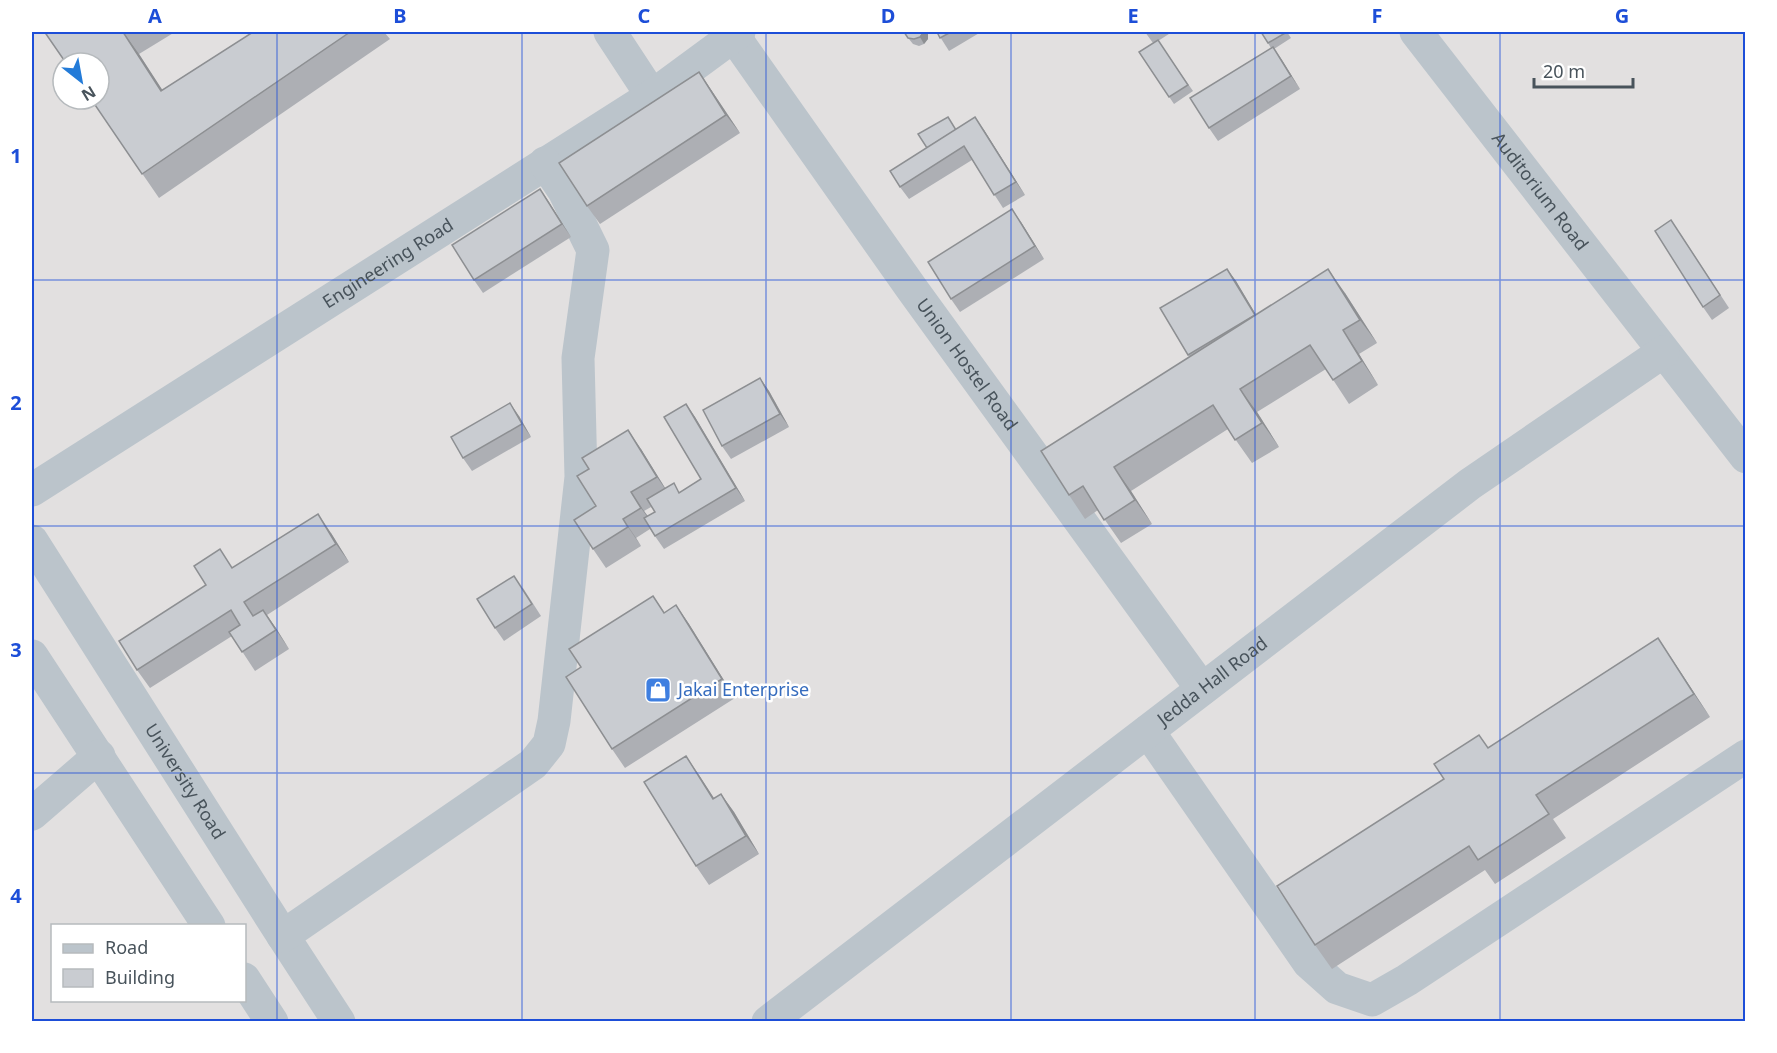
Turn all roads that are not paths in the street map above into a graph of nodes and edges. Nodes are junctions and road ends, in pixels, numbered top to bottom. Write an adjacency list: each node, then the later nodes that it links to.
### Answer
1 (610, 32): 4 (street)
2 (1416, 32): 6 (street, Auditorium Road)
3 (736, 33): 4 (street, Engineering Road); 11 (street, Union Hostel Road)
4 (652, 96): 5 (street, Engineering Road)
5 (545, 163): 8 (street, Engineering Road); 17 (street)
6 (1663, 352): 7 (street, Auditorium Road); 11 (street, Jedda Hall Road)
7 (1746, 457)
8 (32, 490)
9 (32, 541): 17 (street, University Road)
10 (32, 656): 13 (street)
11 (1202, 689): 12 (street, Jedda Hall Road)
12 (1148, 731): 14 (street); 21 (street, Jedda Hall Road)
13 (99, 756): 15 (street); 16 (street)
14 (1746, 756)
15 (32, 814)
16 (208, 924)
17 (283, 936): 20 (street, University Road)
18 (246, 982): 19 (street)
19 (272, 1022)
20 (339, 1022)
21 (768, 1022)

